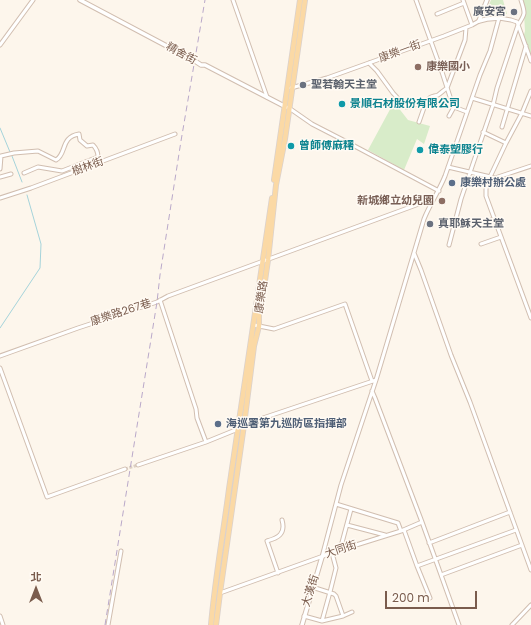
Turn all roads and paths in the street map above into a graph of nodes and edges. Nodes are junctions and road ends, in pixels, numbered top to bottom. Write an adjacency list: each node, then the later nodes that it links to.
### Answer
1 (33, 0): 17 (street)
2 (80, 0): 24 (street, 精舍街)
3 (233, 0): 24 (street)
4 (300, 0): 21 (main road, 康樂路)
5 (305, 0): 21 (main road, 康樂路)
6 (416, 0): 16 (street)
7 (487, 0): 12 (street)
8 (521, 0): 14 (street)
9 (464, 2): 10 (street); 13 (street)
10 (437, 14)
11 (499, 18): 12 (street, 康樂一街); 14 (street, 康樂一街); 25 (street)
12 (479, 21): 13 (street, 康樂一街)
13 (472, 25): 15 (street, 康樂一街)
14 (518, 25): 18 (street); 27 (street)
15 (466, 28): 16 (street, 康樂一街); 22 (street)
16 (430, 41): 20 (street, 康樂一街); 22 (street)
17 (0, 45)
18 (526, 46): 19 (street); 30 (street)
19 (531, 61)
20 (369, 63): 21 (street, 康樂一街); 26 (street)
21 (290, 88): 28 (main road, 康樂路)
22 (447, 88): 26 (street); 29 (street)
23 (531, 91): 32 (street)
24 (268, 97): 28 (street, 精舍街)
25 (472, 98): 27 (street); 31 (street)
26 (426, 102): 35 (street)
27 (493, 105): 30 (street); 37 (street)
28 (287, 107): 49 (street); 58 (main road, 康樂路)
29 (454, 107): 31 (street); 33 (street)
30 (508, 109): 32 (street); 36 (street)
31 (467, 112): 42 (street)
32 (522, 113): 34 (street); 39 (street)
33 (449, 116)
34 (531, 116)
35 (419, 122)
36 (502, 126)
37 (483, 132): 39 (street); 44 (street)
38 (175, 134): 50 (street, 樹林街)
39 (506, 143): 48 (street)
40 (0, 156): 43 (street); 45 (street)
41 (531, 166): 48 (street)
42 (448, 167): 44 (street); 49 (street)
43 (0, 169)
44 (470, 172): 48 (street); 56 (street)
45 (24, 173)
46 (11, 174): 47 (street)
47 (0, 177)
48 (490, 177): 52 (street)
49 (439, 191): 51 (street)
50 (0, 198)
51 (432, 200): 57 (street); 58 (street, 康樂路267巷)
52 (494, 219): 53 (street); 54 (street)
53 (477, 225)
54 (501, 237): 55 (street); 60 (street)
55 (481, 244)
56 (448, 245)
57 (414, 253): 64 (street); 73 (street)
58 (266, 261): 59 (street, 康樂路267巷); 61 (main road, 康樂路)
59 (160, 300): 62 (street, 康樂路267巷); 68 (street)
60 (531, 318)
61 (256, 326): 64 (street); 66 (main road, 康樂路); 67 (main road, 康樂路)
62 (0, 356)
63 (0, 368): 70 (street)
64 (374, 381): 65 (street); 66 (street)
65 (372, 391): 71 (street); 76 (street)
66 (244, 425): 67 (street); 75 (main road, 康樂路)
67 (238, 429): 68 (street); 75 (main road, 康樂路)
68 (206, 442): 69 (street)
69 (138, 465)
70 (125, 469)
71 (336, 504): 72 (street); 86 (street)
72 (351, 509): 77 (street); 78 (street)
73 (510, 512): 79 (street); 81 (street)
74 (282, 520): 90 (street)
75 (228, 522): 94 (main road, 康樂路); 95 (main road, 康樂路)
76 (422, 522): 78 (street, 大同街); 81 (street)
77 (347, 525): 80 (street); 83 (street)
78 (402, 530): 80 (street, 大同街); 88 (street)
79 (516, 530): 82 (street); 87 (street)
80 (387, 536): 83 (street, 大同街)
81 (429, 542): 87 (street)
82 (522, 545): 89 (street); 91 (street)
83 (340, 550): 85 (street, 大同街)
84 (121, 551): 104 (street)
85 (332, 553): 86 (street, 大同街); 93 (street)
86 (322, 557): 90 (street, 大同街); 92 (street, 大漢街)
87 (435, 559): 88 (street); 91 (street)
88 (416, 566): 96 (street)
89 (531, 570)
90 (278, 573): 95 (street, 大同街)
91 (441, 575): 108 (street)
92 (312, 587): 93 (street); 100 (street, 大漢街)
93 (330, 592): 101 (street); 102 (street)
94 (214, 593): 95 (street, 大同街); 105 (main road, 康樂路)
95 (220, 593): 106 (main road, 康樂路)
96 (430, 598)
97 (531, 605): 109 (street)
98 (352, 612): 101 (street)
99 (0, 616): 103 (street)
100 (304, 616): 102 (street); 107 (street, 大漢街)
101 (343, 616): 102 (street)
102 (322, 621)
103 (3, 625)
104 (108, 625)
105 (211, 625)
106 (216, 625)
107 (302, 625)
108 (459, 625)
109 (512, 625)

